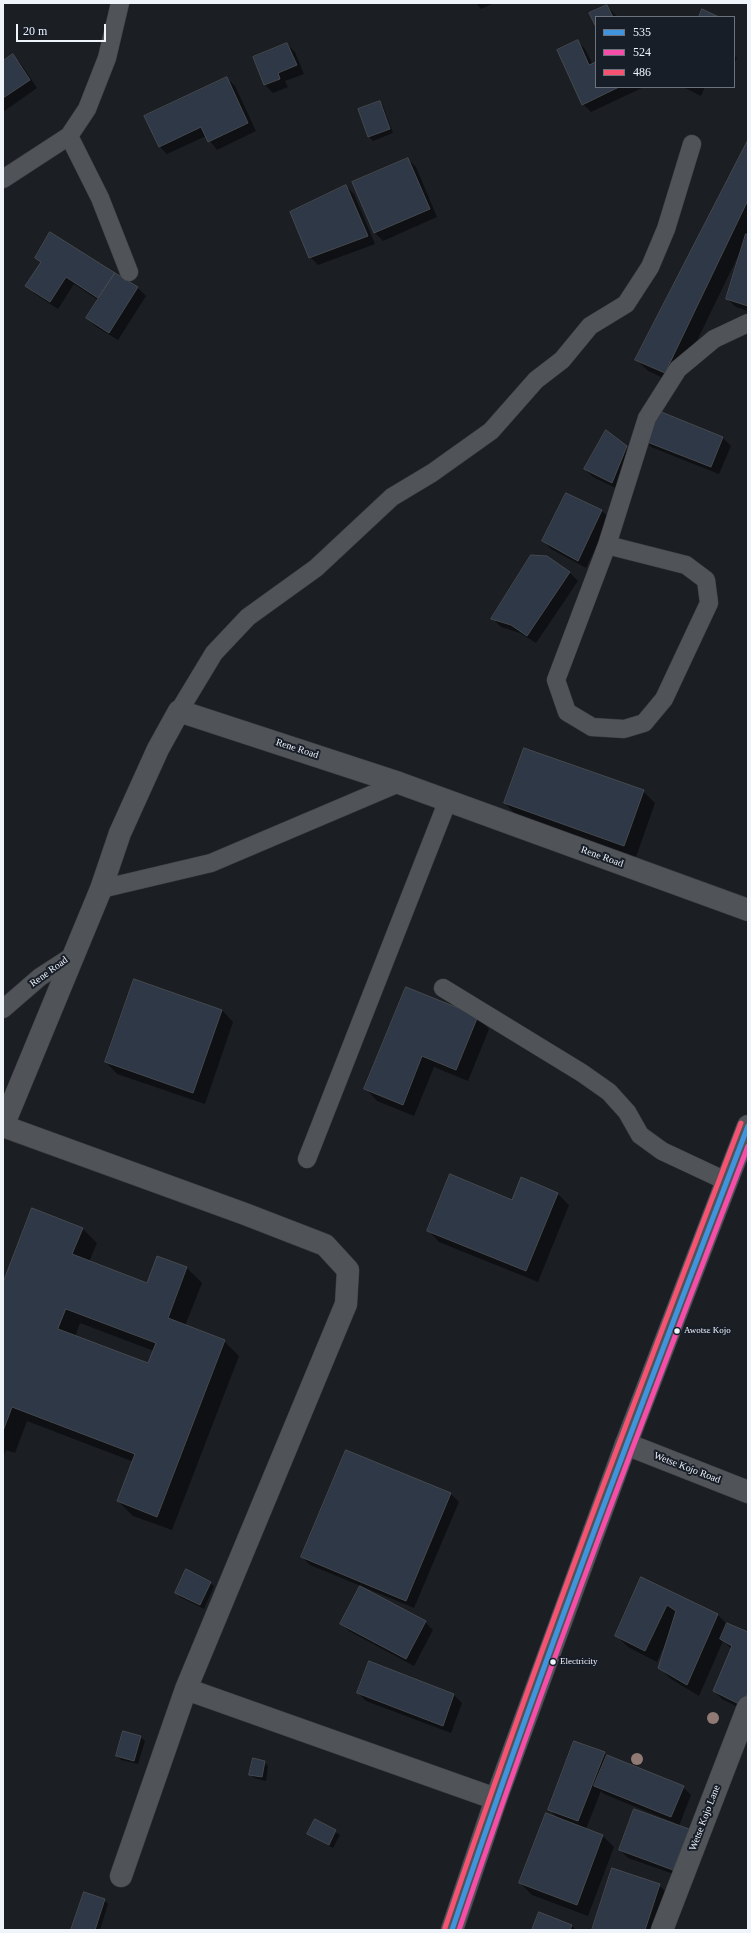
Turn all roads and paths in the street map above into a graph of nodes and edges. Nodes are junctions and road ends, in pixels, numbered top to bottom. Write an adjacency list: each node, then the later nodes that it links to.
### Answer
1 (120, 3): 2 (lane)
2 (69, 136): 4 (lane); 5 (lane)
3 (692, 144): 8 (lane)
4 (3, 179)
5 (129, 272)
6 (748, 323): 7 (lane)
7 (607, 545): 7 (lane)
8 (179, 711): 9 (street, Rene Road); 11 (street, Rene Road)
9 (399, 783): 10 (street, Rene Road); 11 (lane)
10 (448, 800): 12 (street, Rene Road); 18 (lane)
11 (101, 889): 13 (street, Rene Road)
12 (748, 910)
13 (74, 955): 15 (lane, Rene Road); 16 (street)
14 (443, 988): 19 (lane)
15 (3, 1009)
16 (3, 1126): 22 (street)
17 (748, 1126): 19 (street)
18 (307, 1159)
19 (726, 1181): 20 (street)
20 (626, 1444): 21 (street, Wetse Kojo Road); 24 (street)
21 (748, 1492)
22 (186, 1689): 24 (street); 25 (street)
23 (748, 1706): 27 (street, Wetse Kojo Lane)
24 (496, 1799): 26 (street)
25 (121, 1876)
26 (452, 1930)
27 (662, 1930)

